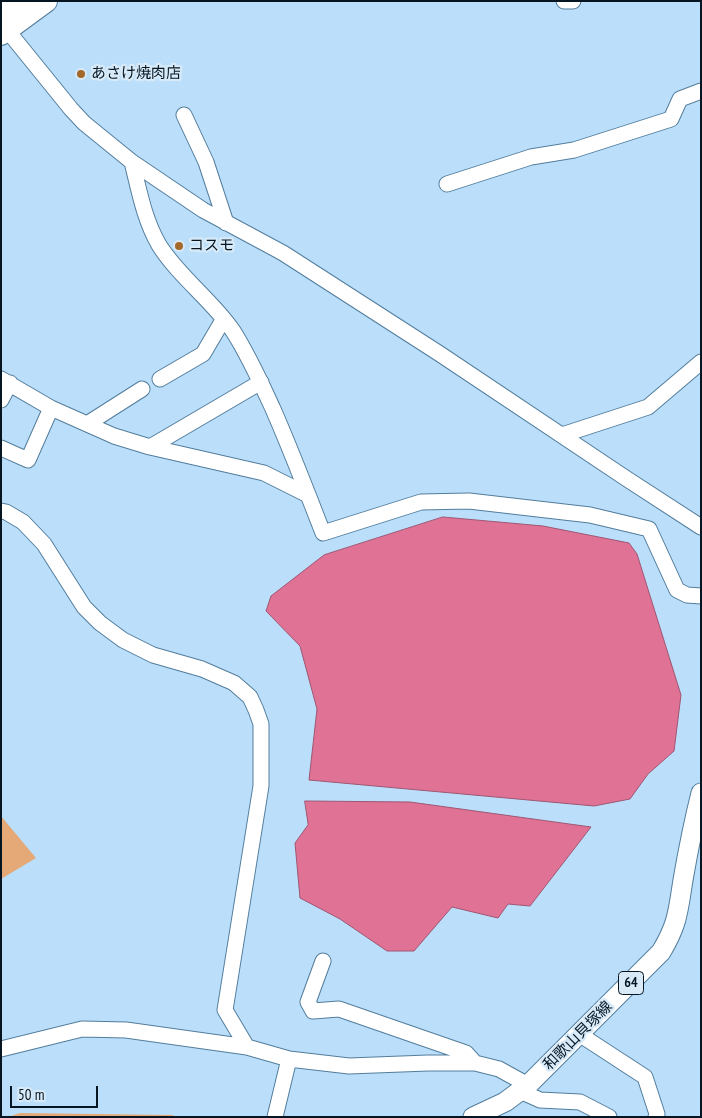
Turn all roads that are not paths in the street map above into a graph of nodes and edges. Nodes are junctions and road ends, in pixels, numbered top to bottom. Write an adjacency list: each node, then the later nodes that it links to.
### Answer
1 (15, 1): 5 (highway)
2 (46, 1): 5 (highway)
3 (564, 1): 4 (street)
4 (573, 1)
5 (2, 27): 8 (street)
6 (701, 91): 9 (street)
7 (184, 115): 10 (street)
8 (132, 162): 10 (street); 11 (street)
9 (447, 184)
10 (226, 223): 20 (street)
11 (223, 320): 13 (street); 15 (street)
12 (701, 362): 20 (street)
13 (160, 379)
14 (6, 381): 17 (street); 18 (street)
15 (261, 382): 21 (street); 23 (street)
16 (142, 389): 19 (street)
17 (1, 400)
18 (51, 408): 19 (street); 22 (street)
19 (88, 424): 21 (street)
20 (562, 435): 25 (street)
21 (150, 447): 23 (street)
22 (1, 448)
23 (308, 495): 26 (street)
24 (1, 511): 30 (street)
25 (701, 526)
26 (701, 596)
27 (701, 793): 29 (main road, 和歌山貝塚線 / 64)
28 (323, 961): 33 (street)
29 (579, 1034): 34 (main road, 和歌山貝塚線 / 64); 36 (street)
30 (247, 1047): 31 (street); 32 (street)
31 (1, 1050)
32 (289, 1059): 33 (street); 37 (street)
33 (475, 1063): 34 (street)
34 (524, 1088): 35 (main road, 和歌山貝塚線 / 64); 38 (street)
35 (476, 1116)
36 (658, 1116)
37 (275, 1117)
38 (609, 1117)

